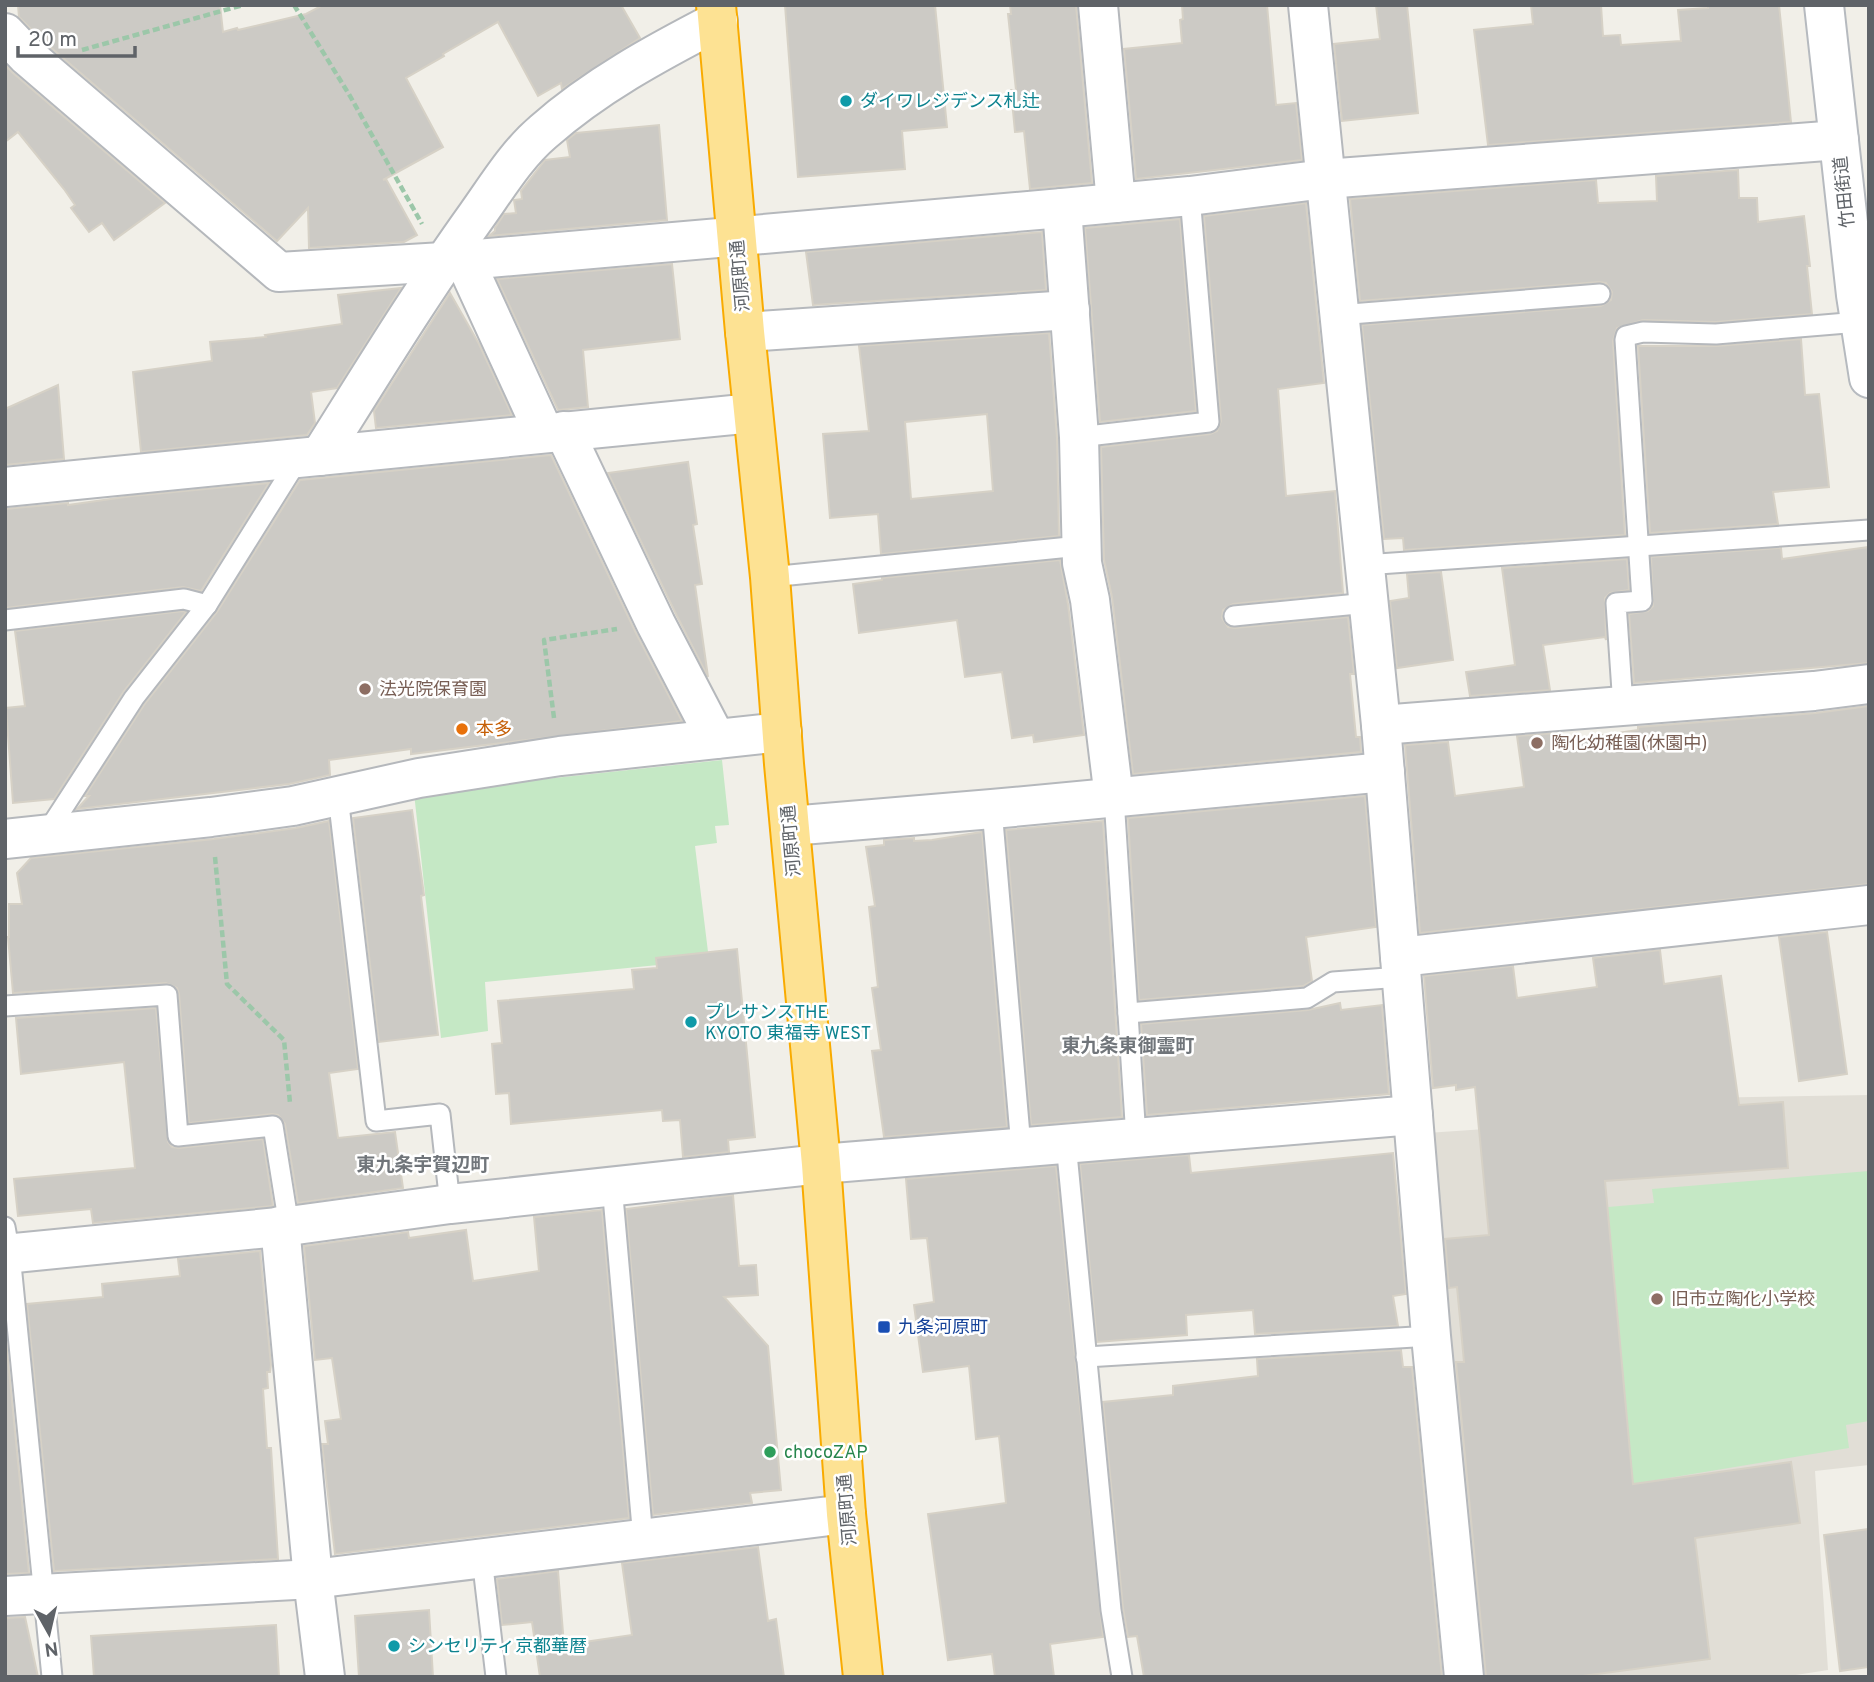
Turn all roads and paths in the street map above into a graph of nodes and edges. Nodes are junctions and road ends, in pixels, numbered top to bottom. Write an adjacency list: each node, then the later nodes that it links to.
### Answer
1 (243, 5): 7 (path)
2 (294, 5): 14 (path)
3 (1098, 5): 11 (street)
4 (1308, 5): 9 (street)
5 (1830, 6): 8 (street, 竹田街道)
6 (717, 13): 13 (highway, 河原町通); 14 (street)
7 (19, 55): 14 (street)
8 (1839, 140): 9 (street); 18 (street, 竹田街道)
9 (1325, 179): 10 (street); 17 (street)
10 (1190, 196): 11 (street); 23 (lane)
11 (1116, 203): 12 (street)
12 (1062, 208): 13 (street); 16 (street)
13 (737, 236): 14 (street); 19 (highway, 河原町通)
14 (454, 261): 22 (street); 24 (street)
15 (1600, 294): 17 (lane)
16 (1070, 310): 19 (street); 23 (street)
17 (1338, 315): 29 (street)
18 (1859, 322): 20 (street, 竹田街道); 28 (lane)
19 (745, 332): 21 (highway, 河原町通)
20 (1869, 378)
21 (753, 413): 22 (street); 30 (highway, 河原町通)
22 (554, 432): 24 (street); 35 (street)
23 (1079, 438): 27 (street)
24 (309, 457): 25 (street); 32 (lane)
25 (5, 487)
26 (1869, 530): 28 (lane)
27 (1080, 546): 30 (lane); 44 (street)
28 (1638, 546): 29 (lane); 37 (lane)
29 (1364, 565): 31 (street)
30 (770, 577): 39 (highway, 河原町通)
31 (1368, 603): 33 (lane); 38 (street)
32 (207, 605): 34 (lane); 48 (lane)
33 (1234, 616)
34 (5, 621)
35 (656, 624): 40 (street); 41 (path)
36 (1869, 684): 37 (street)
37 (1623, 706): 38 (street)
38 (1381, 724): 42 (street)
39 (782, 732): 40 (street); 47 (highway, 河原町通)
40 (716, 738): 41 (street)
41 (560, 756): 43 (street)
42 (1385, 772): 44 (street); 51 (street)
43 (338, 796): 46 (street); 61 (lane)
44 (1114, 797): 45 (street); 53 (lane)
45 (992, 809): 47 (street); 58 (lane)
46 (211, 817): 48 (street); 55 (path)
47 (790, 826): 59 (highway, 河原町通)
48 (46, 835): 49 (street)
49 (5, 839)
50 (1869, 905): 51 (street)
51 (1401, 967): 53 (lane); 54 (street)
52 (5, 1006): 55 (lane)
53 (1128, 1013): 56 (lane)
54 (1413, 1115): 56 (street); 64 (street)
55 (274, 1126): 62 (lane)
56 (1136, 1138): 57 (street)
57 (1066, 1143): 58 (street); 65 (lane)
58 (1021, 1147): 59 (street)
59 (821, 1164): 60 (street); 66 (highway, 河原町通)
60 (612, 1185): 61 (street); 67 (lane)
61 (450, 1204): 62 (street)
62 (285, 1226): 63 (street); 69 (street)
63 (7, 1245): 70 (lane)
64 (1431, 1336): 65 (lane); 77 (street)
65 (1086, 1357): 76 (lane)
66 (846, 1514): 67 (street); 75 (highway, 河原町通)
67 (643, 1539): 68 (street)
68 (482, 1558): 69 (street); 74 (lane)
69 (313, 1579): 70 (street); 73 (street)
70 (44, 1594): 71 (street); 72 (lane)
71 (5, 1596)
72 (52, 1677)
73 (325, 1677)
74 (496, 1677)
75 (863, 1677)
76 (1122, 1677)
77 (1464, 1677)

